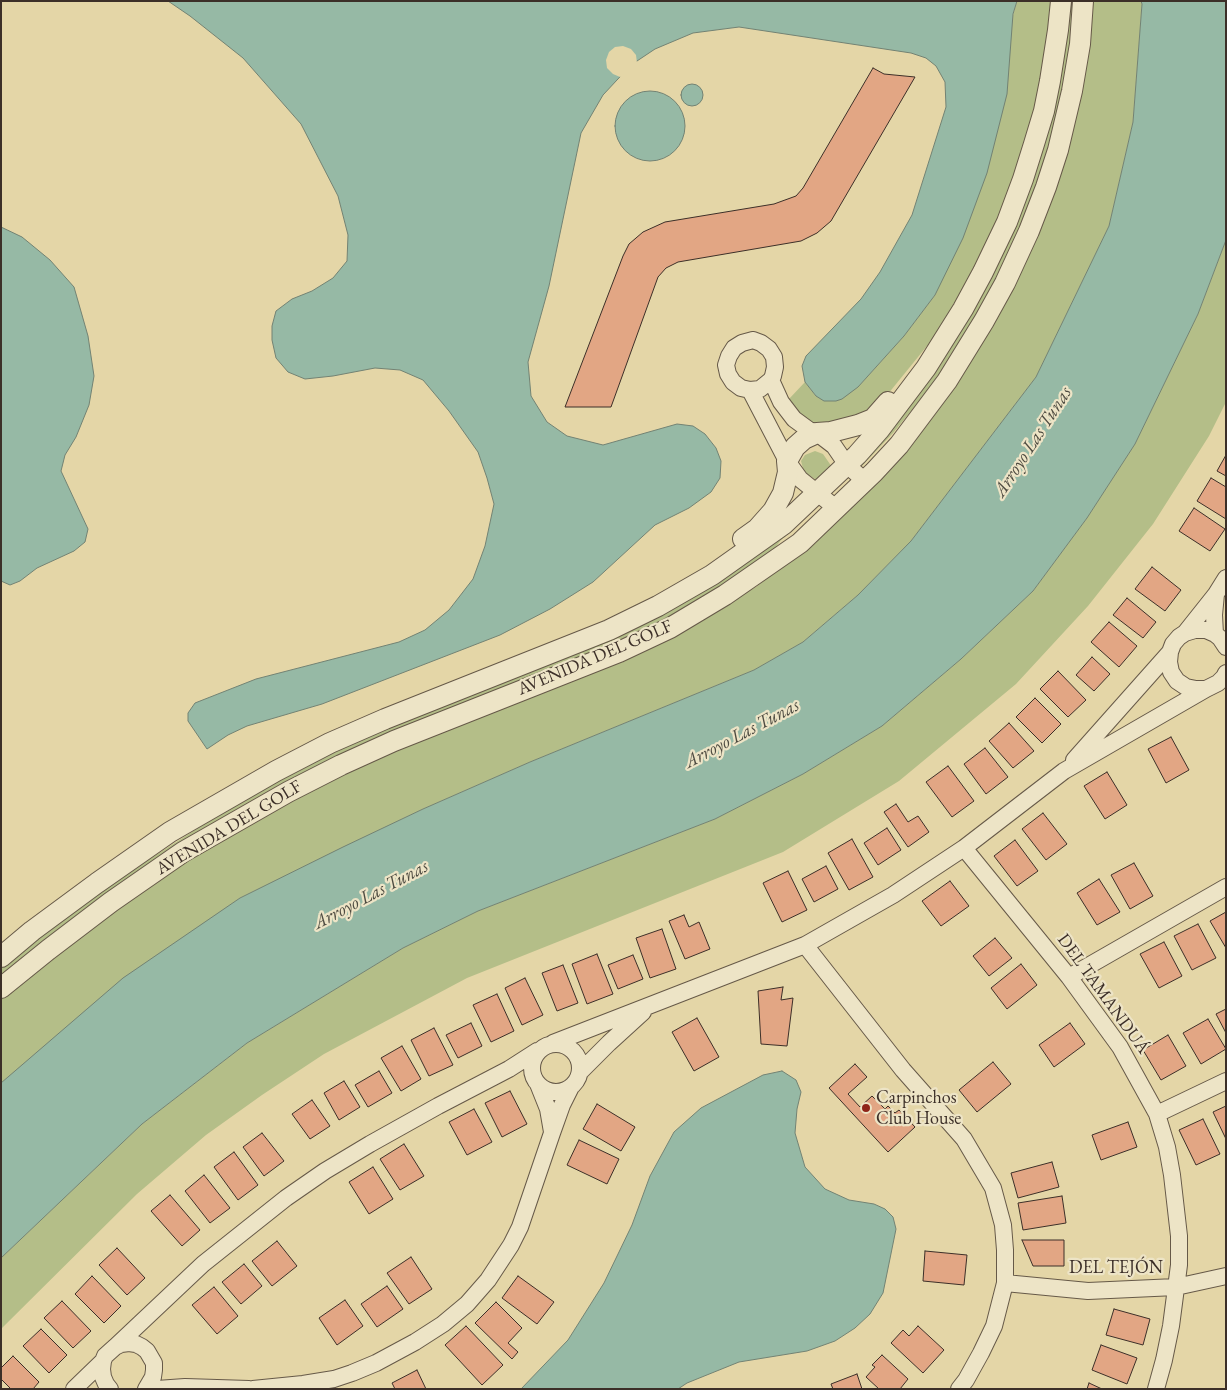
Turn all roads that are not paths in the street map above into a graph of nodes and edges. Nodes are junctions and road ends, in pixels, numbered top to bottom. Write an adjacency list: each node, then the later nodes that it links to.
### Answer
1 (1061, 1): 3 (street, AVENIDA DEL GOLF)
2 (1084, 1): 9 (street, AVENIDA DEL GOLF)
3 (963, 309): 6 (street); 8 (street, AVENIDA DEL GOLF)
4 (771, 380): 5 (street); 5 (street); 6 (street)
5 (750, 390): 7 (street)
6 (817, 433): 7 (street); 8 (street)
7 (787, 461): 10 (street); 14 (street)
8 (847, 465): 9 (street); 10 (street, AVENIDA DEL GOLF)
9 (865, 482): 11 (street, AVENIDA DEL GOLF)
10 (818, 492): 11 (street); 14 (street, AVENIDA DEL GOLF)
11 (836, 508): 25 (street, AVENIDA DEL GOLF)
12 (1226, 578): 13 (street)
13 (1216, 594): 15 (street); 16 (street)
14 (609, 630): 23 (street, AVENIDA DEL GOLF)
15 (1185, 632): 16 (street); 17 (street)
16 (1223, 642)
17 (1170, 652): 18 (street); 19 (street)
18 (1219, 681): 19 (street)
19 (1064, 771): 20 (street)
20 (964, 848): 22 (street); 24 (street, DEL TAMANDUÁ)
21 (1226, 887): 24 (street)
22 (805, 945): 26 (street); 37 (street)
23 (1, 957)
24 (1069, 976): 34 (street, DEL TAMANDUÁ)
25 (1, 988)
26 (650, 1006): 27 (street); 30 (street)
27 (553, 1043): 28 (street); 30 (street)
28 (537, 1052): 29 (street); 31 (street)
29 (508, 1069): 31 (street); 39 (street)
30 (580, 1072): 33 (street)
31 (536, 1081): 33 (street); 35 (street)
32 (1226, 1081): 34 (street)
33 (571, 1087): 35 (street)
34 (1157, 1114): 38 (street, DEL TAMANDUÁ)
35 (552, 1133): 50 (street)
36 (1226, 1276): 38 (street, DEL TEJÓN)
37 (1004, 1283): 38 (street, DEL TEJÓN); 51 (street)
38 (1176, 1288): 52 (street, DEL TAMANDUÁ)
39 (150, 1312): 40 (street); 41 (street)
40 (115, 1347): 41 (street); 42 (street)
41 (142, 1347): 43 (street)
42 (103, 1361): 45 (street); 46 (street)
43 (154, 1363): 44 (street); 47 (street)
44 (185, 1387): 48 (street); 49 (street)
45 (74, 1389)
46 (110, 1389)
47 (146, 1389)
48 (157, 1389)
49 (249, 1389)
50 (253, 1389)
51 (959, 1389)
52 (1156, 1389)

